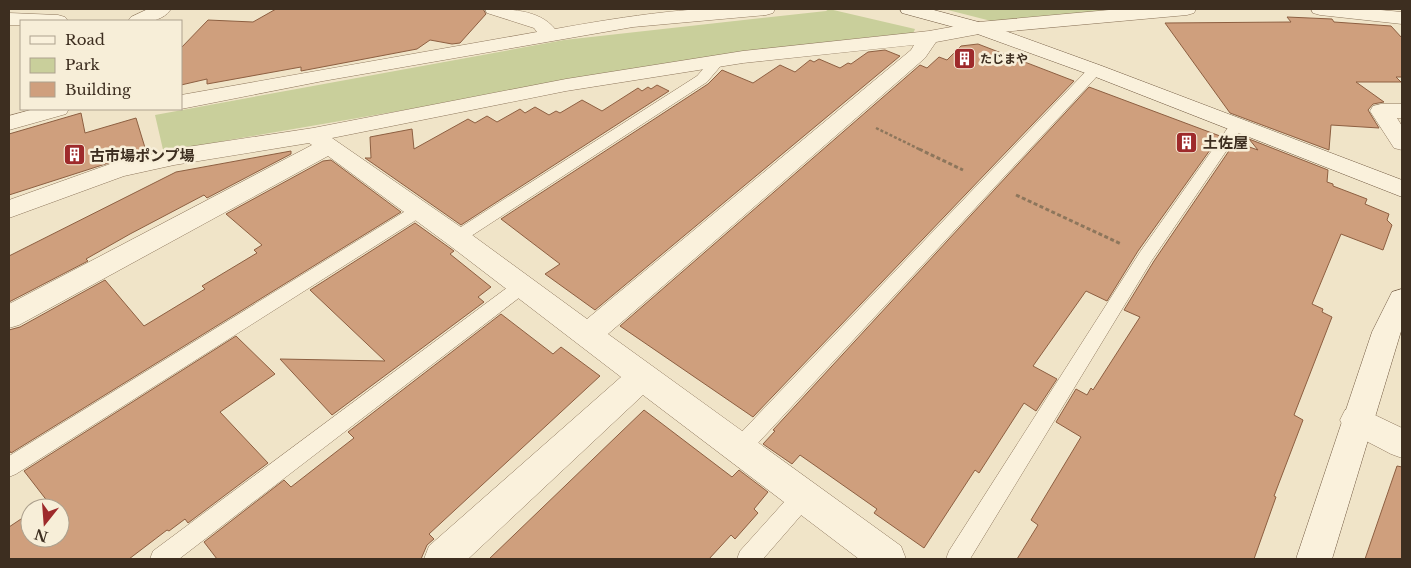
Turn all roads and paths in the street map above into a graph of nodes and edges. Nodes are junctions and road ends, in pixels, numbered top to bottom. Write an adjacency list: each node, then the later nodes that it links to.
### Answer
1 (162, 9): 10 (street)
2 (494, 9): 12 (street)
3 (766, 9): 12 (street)
4 (1187, 9): 11 (street)
5 (1320, 9): 7 (street)
6 (918, 10): 11 (street)
7 (1402, 18)
8 (9, 19): 9 (street)
9 (34, 20)
10 (140, 20)
11 (979, 28): 13 (street); 15 (street)
12 (550, 35): 16 (street)
13 (929, 37): 14 (street); 19 (street)
14 (717, 62): 22 (street); 28 (lane)
15 (1095, 70): 21 (street); 24 (lane)
16 (182, 102)
17 (54, 110): 20 (street)
18 (1402, 111): 23 (street)
19 (848, 115): 24 (path); 33 (street)
20 (9, 123)
21 (1236, 125): 25 (street); 29 (lane)
22 (321, 141): 26 (street); 27 (street); 32 (street)
23 (1402, 143)
24 (989, 183): 29 (path); 37 (lane)
25 (1402, 190)
26 (9, 209)
27 (418, 211): 28 (street); 38 (lane)
28 (456, 238): 30 (street)
29 (1146, 256): 44 (lane)
30 (522, 286): 33 (street); 40 (lane)
31 (1402, 300): 35 (street)
32 (9, 317)
33 (588, 335): 34 (street)
34 (642, 377): 37 (street); 41 (street)
35 (1356, 420): 36 (street); 45 (street)
36 (1402, 444)
37 (738, 449): 39 (street)
38 (9, 467)
39 (802, 498): 42 (lane); 43 (street)
40 (161, 559)
41 (442, 559)
42 (748, 559)
43 (888, 559)
44 (957, 559)
45 (1314, 559)

